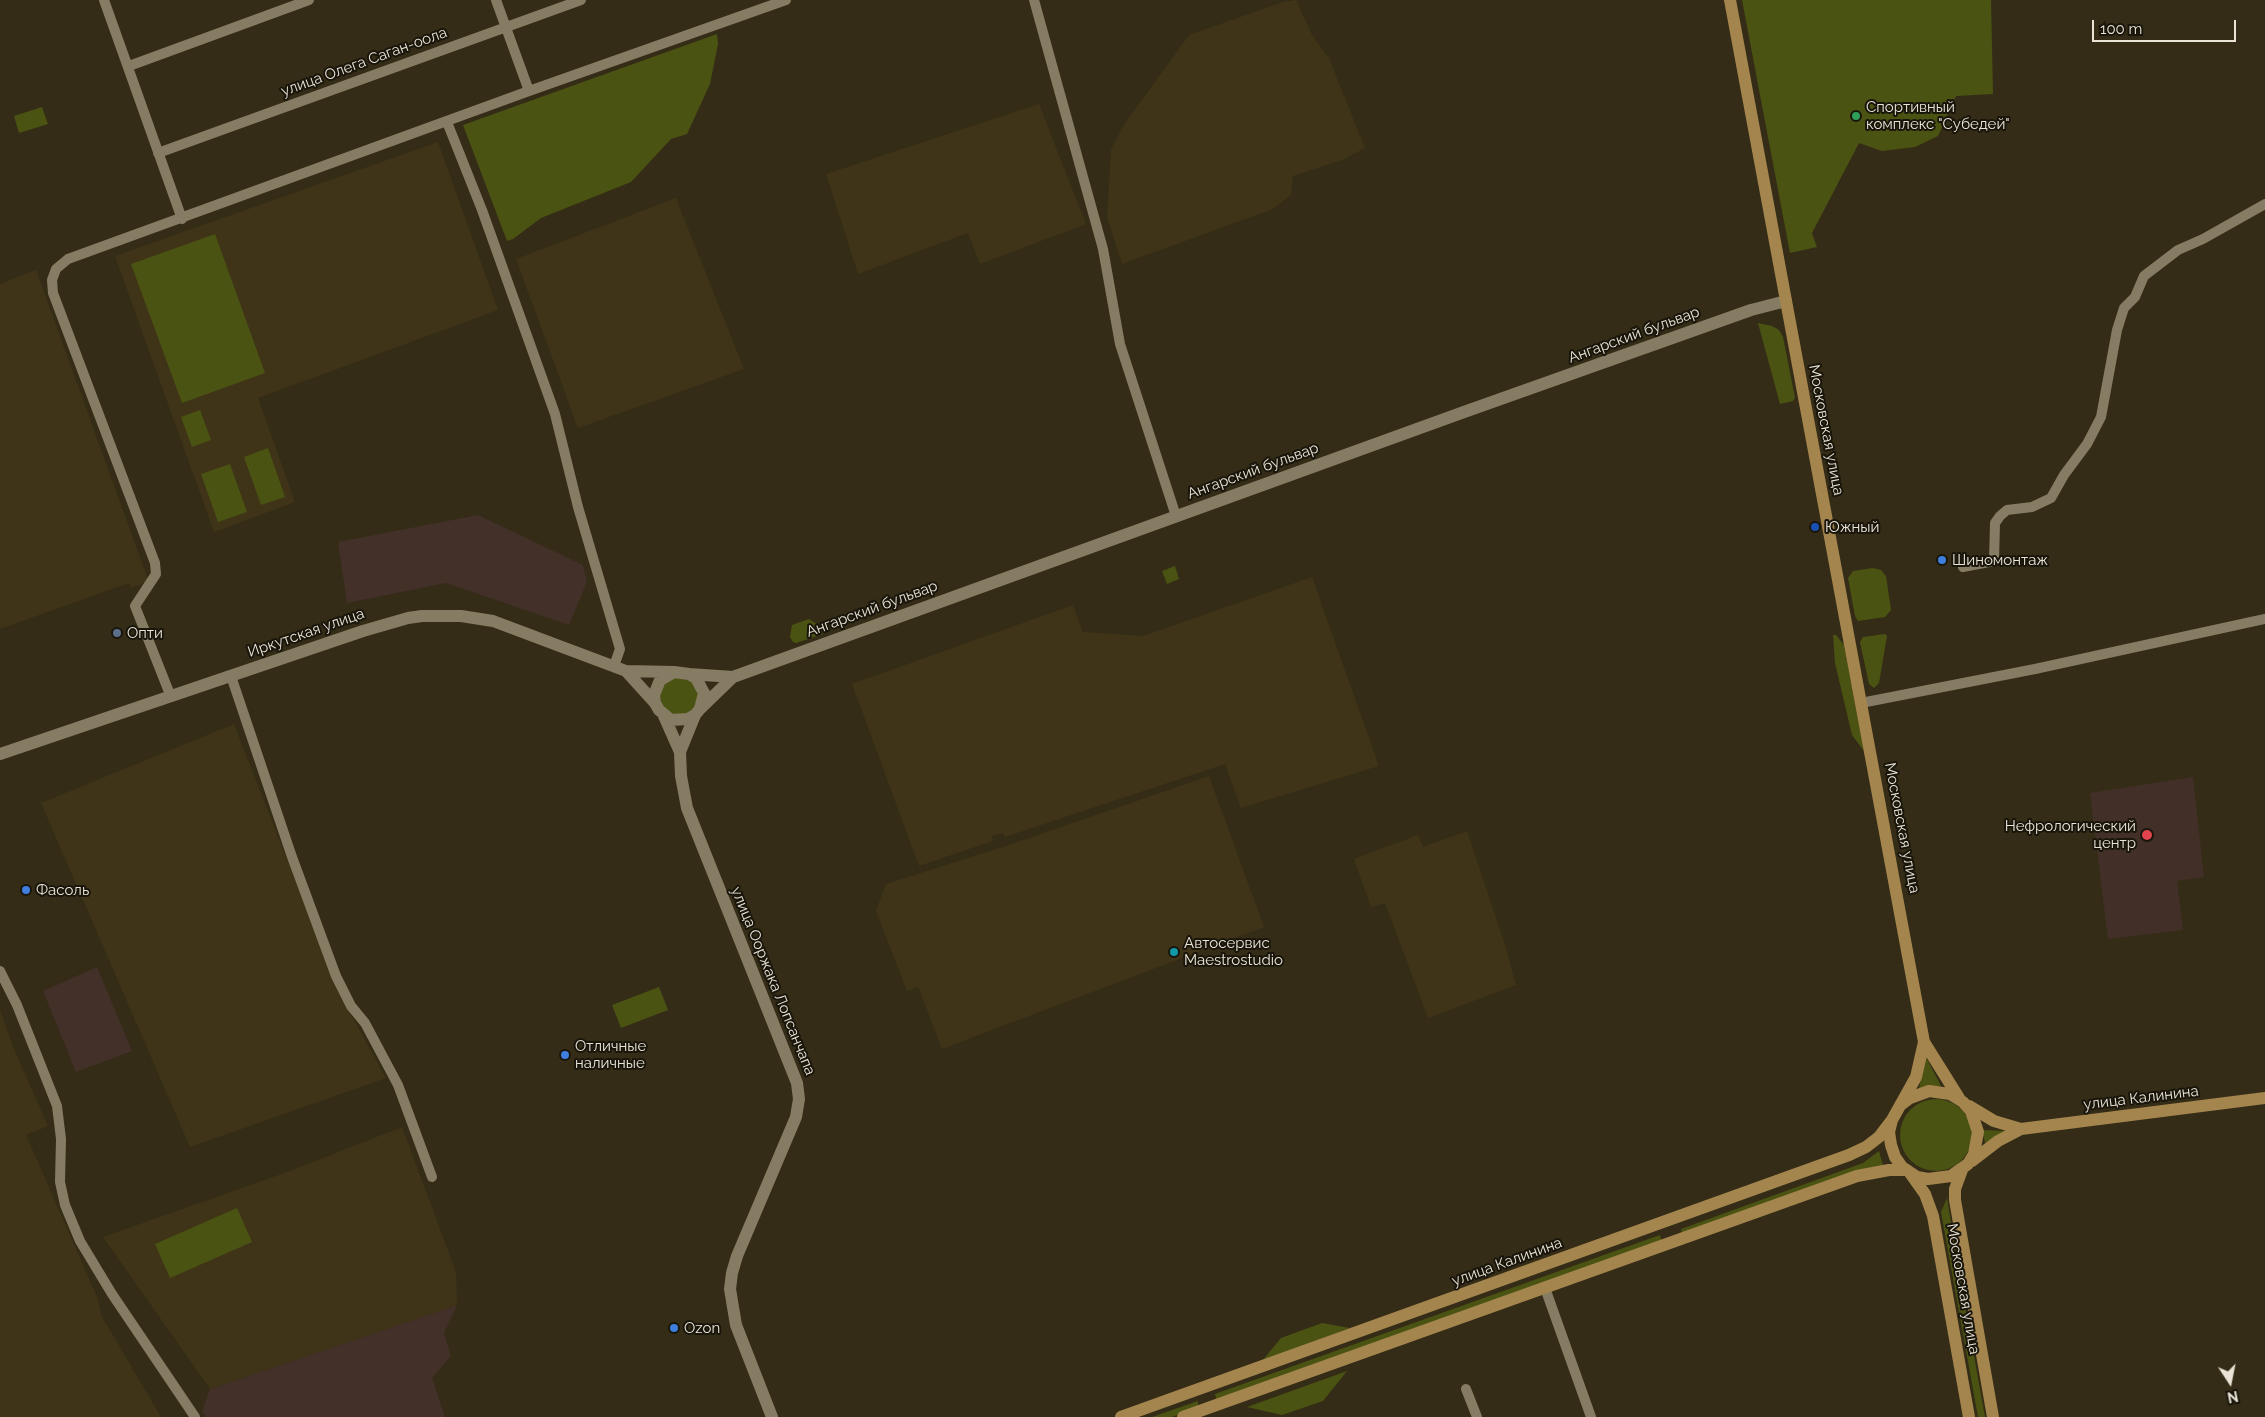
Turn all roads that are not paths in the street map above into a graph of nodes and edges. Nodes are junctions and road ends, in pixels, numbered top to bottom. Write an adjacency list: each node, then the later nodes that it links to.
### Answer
1 (104, 0): 9 (street)
2 (309, 0): 9 (street)
3 (496, 0): 8 (street)
4 (581, 0): 8 (street, улица Олега Саган-оола)
5 (786, 0): 10 (street)
6 (1034, 0): 16 (street)
7 (1730, 0): 15 (main road, Московская улица)
8 (505, 26): 10 (street); 12 (street, улица Олега Саган-оола)
9 (129, 66): 12 (street)
10 (529, 91): 11 (street)
11 (448, 122): 14 (street); 19 (street)
12 (158, 153): 14 (street)
13 (2265, 204): 17 (street)
14 (182, 219): 24 (street)
15 (1786, 301): 16 (street, Ангарский бульвар); 26 (main road, Московская улица)
16 (1176, 516): 23 (street, Ангарский бульвар)
17 (1963, 567)
18 (2265, 619): 26 (street)
19 (620, 669): 20 (street, Иркутская улица); 22 (street, Иркутская улица); 25 (street, Иркутская улица)
20 (674, 672): 21 (street); 25 (street)
21 (690, 674): 23 (street, Ангарский бульвар); 27 (street)
22 (231, 676): 24 (street, Иркутская улица); 40 (street)
23 (733, 677): 27 (street, Ангарский бульвар)
24 (171, 697): 30 (street, Иркутская улица)
25 (655, 703): 28 (street)
26 (1862, 703): 32 (main road, Московская улица)
27 (698, 712): 28 (street); 29 (street, улица Ооржака Лопсанчапа)
28 (664, 716): 29 (street, улица Ооржака Лопсанчапа)
29 (680, 752): 48 (street, улица Ооржака Лопсанчапа)
30 (0, 754)
31 (0, 971): 47 (street)
32 (1924, 1042): 34 (main road, Московская улица); 35 (main road, Московская улица)
33 (2265, 1098): 37 (main road, улица Калинина)
34 (1961, 1100): 35 (main road); 37 (main road, улица Калинина); 38 (main road)
35 (1902, 1104): 36 (main road)
36 (1892, 1120): 39 (main road); 41 (main road, улица Калинина)
37 (2021, 1129): 38 (main road, улица Калинина)
38 (1965, 1167): 39 (main road); 54 (main road, Московская улица)
39 (1908, 1172): 42 (main road); 53 (main road, Московская улица)
40 (432, 1177)
41 (1672, 1220): 42 (main road); 44 (main road, улица Калинина)
42 (1679, 1240): 43 (main road)
43 (1544, 1288): 46 (main road); 52 (street)
44 (1210, 1386): 46 (main road); 49 (main road, улица Калинина)
45 (1466, 1389): 51 (street)
46 (1216, 1405): 50 (main road)
47 (195, 1417)
48 (772, 1417)
49 (1121, 1417)
50 (1183, 1417)
51 (1477, 1417)
52 (1591, 1417)
53 (1969, 1417)
54 (1993, 1417)

